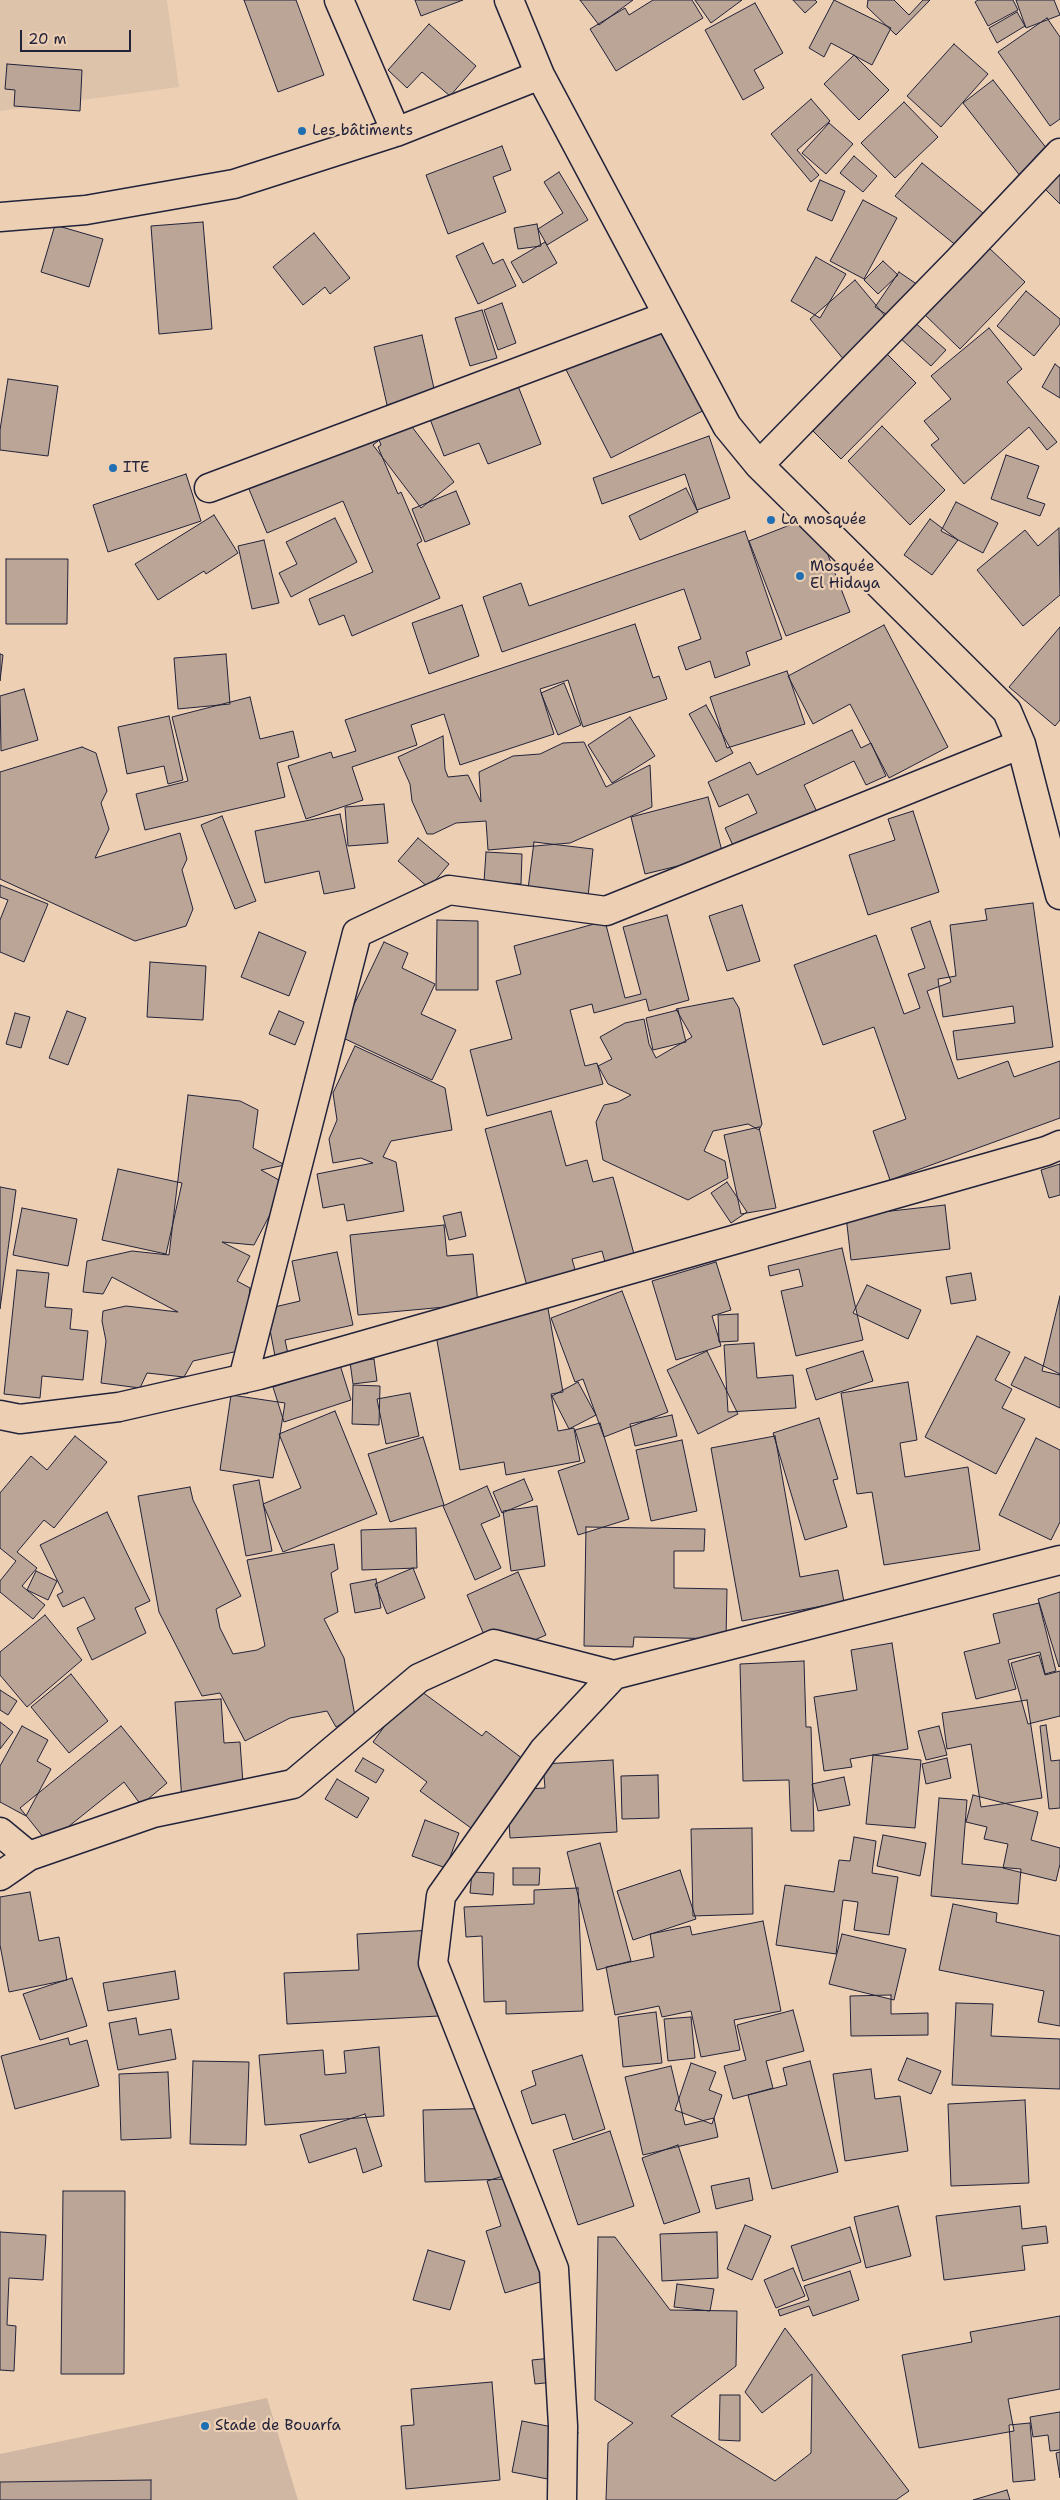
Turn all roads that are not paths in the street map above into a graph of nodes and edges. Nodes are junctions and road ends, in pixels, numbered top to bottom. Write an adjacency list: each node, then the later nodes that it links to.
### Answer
1 (339, 0): 4 (street)
2 (509, 0): 3 (street)
3 (540, 75): 4 (street); 7 (street)
4 (396, 132): 6 (street)
5 (1060, 152): 8 (street)
6 (0, 217)
7 (667, 316): 8 (street); 9 (street)
8 (760, 465): 10 (street)
9 (208, 488)
10 (1021, 744): 11 (street); 13 (street)
11 (1060, 895)
12 (1060, 1145): 13 (street)
13 (243, 1379): 14 (street)
14 (0, 1415)
15 (1060, 1560): 16 (street)
16 (614, 1675): 18 (street); 20 (street)
17 (0, 1832): 18 (street)
18 (29, 1856): 19 (street)
19 (0, 1876)
20 (562, 2500)

